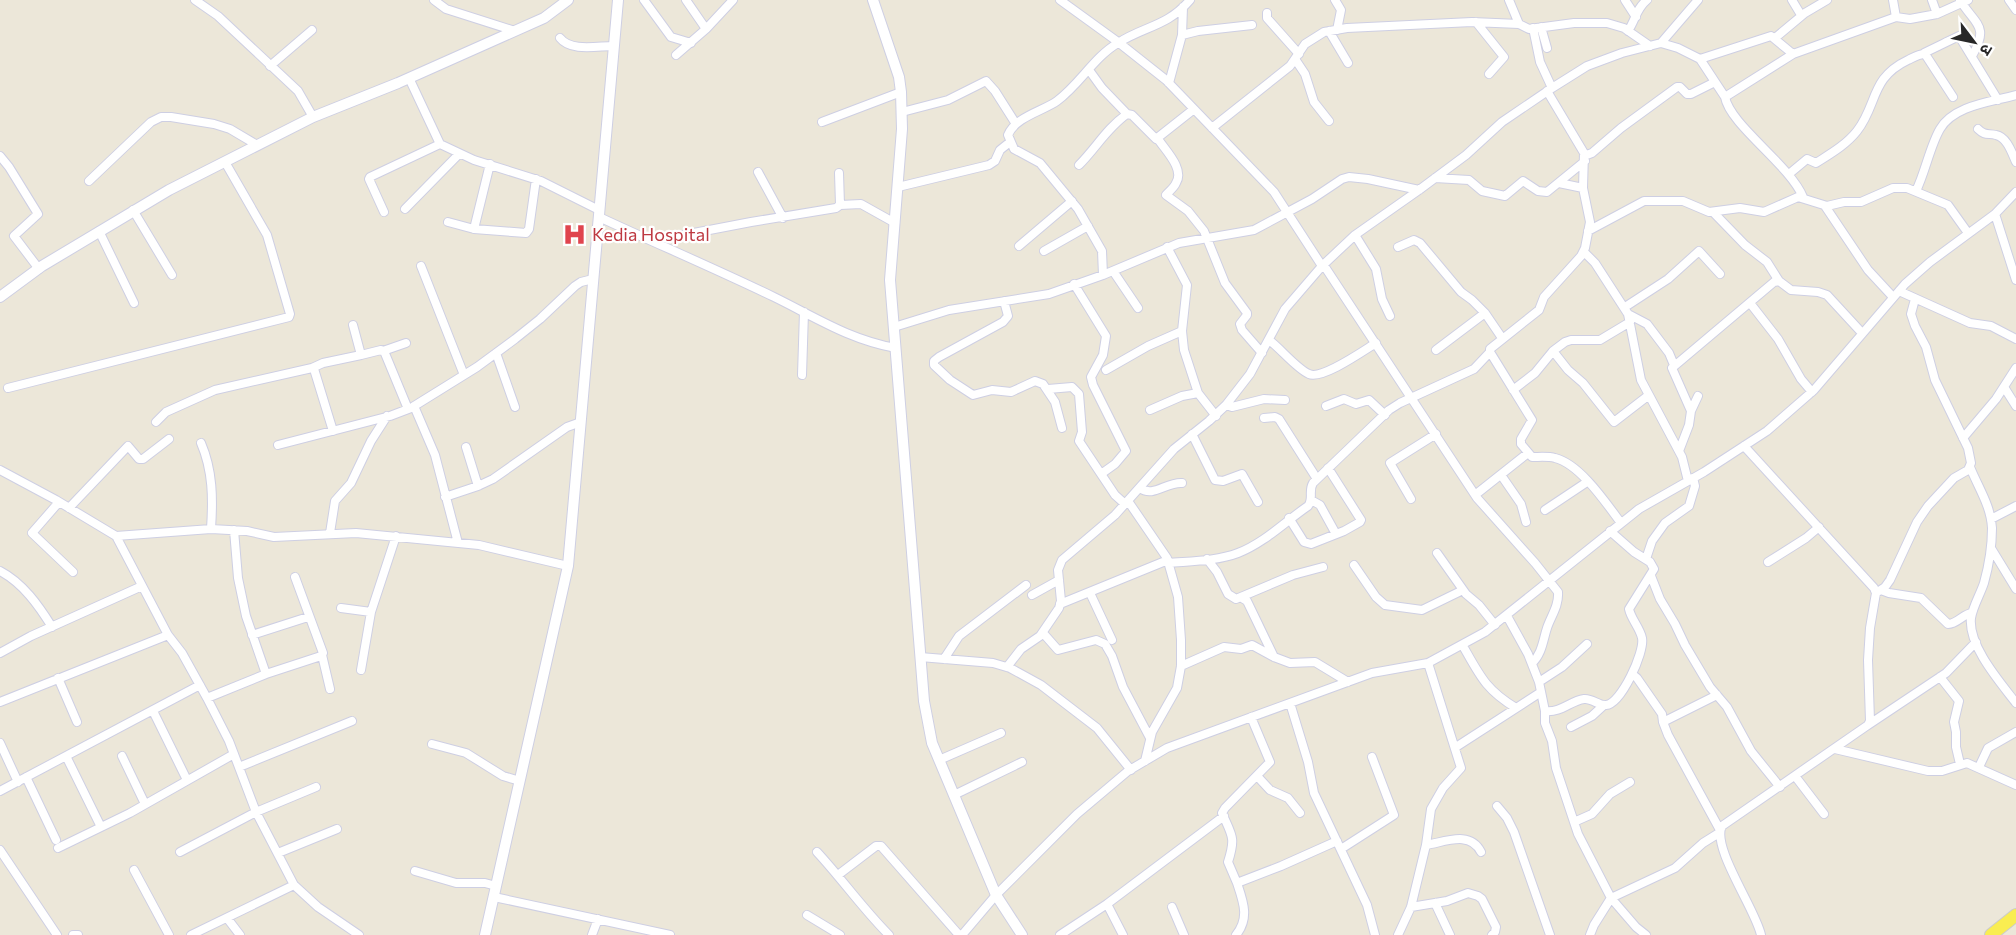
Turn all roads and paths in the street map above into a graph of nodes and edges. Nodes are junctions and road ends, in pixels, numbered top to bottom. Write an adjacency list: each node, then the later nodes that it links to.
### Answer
1 (195, 0): 54 (street)
2 (434, 0): 35 (street)
3 (568, 0): 35 (street)
4 (618, 0): 44 (street)
5 (644, 0): 43 (street)
6 (686, 0): 33 (street)
7 (733, 0): 33 (street)
8 (873, 0): 61 (street)
9 (1060, 0): 41 (street)
10 (1190, 0): 22 (street)
11 (1335, 0): 36 (street)
12 (1509, 0): 30 (street)
13 (1624, 0): 27 (street)
14 (1647, 0): 27 (street)
15 (1698, 0): 42 (street)
16 (1792, 0): 26 (street)
17 (1827, 0): 26 (street)
18 (1893, 0): 28 (street)
19 (1932, 0): 25 (street)
20 (2009, 0): 23 (street)
21 (1964, 1): 25 (street); 50 (street)
22 (1183, 8): 38 (street); 41 (street)
23 (2016, 10)
24 (1267, 13): 51 (street)
25 (1937, 14): 28 (street)
26 (1801, 15): 40 (street)
27 (1636, 17): 37 (street)
28 (1896, 17): 48 (street)
29 (1476, 22): 30 (street); 36 (street); 56 (street)
30 (1519, 24): 32 (street)
31 (1252, 25): 38 (street)
32 (1537, 28): 37 (street); 46 (street); 60 (street)
33 (706, 29): 43 (street)
34 (312, 30): 54 (street)
35 (515, 31): 57 (street)
36 (1333, 31): 51 (street); 53 (street)
37 (1628, 31): 45 (street)
38 (1182, 35): 59 (street)
39 (560, 38): 44 (street)
40 (1775, 38): 48 (street); 52 (street)
41 (1118, 42): 55 (street); 59 (street)
42 (1661, 43): 45 (street); 52 (street)
43 (691, 44): 49 (street)
44 (614, 46): 107 (street)
45 (1650, 46): 60 (street)
46 (1548, 48)
47 (1924, 53): 50 (street); 64 (street); 88 (street)
48 (1793, 54): 63 (street)
49 (676, 55)
50 (1972, 56): 65 (street)
51 (1297, 57): 70 (street); 73 (street)
52 (1700, 59): 58 (street)
53 (1348, 63)
54 (270, 66): 69 (street)
55 (1089, 70): 68 (street); 72 (street)
56 (1489, 74)
57 (409, 78): 69 (street); 77 (street)
58 (1715, 82): 63 (street); 81 (street)
59 (1168, 83): 66 (street)
60 (1549, 89): 81 (street); 89 (street)
61 (901, 92): 67 (street); 71 (street)
62 (2016, 95): 65 (street)
63 (1725, 97): 88 (street)
64 (1953, 97)
65 (1998, 100): 96 (street)
66 (1194, 109): 73 (street); 75 (street)
67 (902, 112): 72 (street); 93 (street)
68 (1126, 114): 75 (street); 85 (street)
69 (313, 117): 78 (street)
70 (1329, 121)
71 (822, 122)
72 (1016, 124): 76 (street)
73 (1212, 128): 104 (street)
74 (1978, 129): 83 (street)
75 (1158, 139): 118 (street)
76 (1010, 142): 93 (street); 99 (street)
77 (440, 144): 79 (street); 105 (street)
78 (257, 145): 82 (street); 91 (street)
79 (459, 154): 84 (street); 102 (street)
80 (0, 156): 127 (street)
81 (1585, 158): 92 (street); 94 (street)
82 (225, 162): 103 (street); 171 (street)
83 (2016, 162)
84 (490, 164): 90 (street); 113 (street)
85 (1079, 165)
86 (758, 172): 109 (street)
87 (839, 173): 100 (street)
88 (1789, 174): 98 (street)
89 (1436, 178): 92 (street); 95 (street)
90 (536, 179): 107 (street); 113 (street)
91 (89, 181)
92 (1559, 183): 94 (street)
93 (898, 187): 111 (street)
94 (1583, 188): 115 (street)
95 (1419, 190): 104 (street); 117 (street)
96 (1916, 191): 101 (street); 116 (street)
97 (2016, 192): 108 (street)
98 (1803, 197): 101 (street); 106 (street)
99 (1072, 201): 112 (street); 120 (street)
100 (840, 205): 109 (street); 111 (street)
101 (1825, 207): 136 (street)
102 (405, 209)
103 (133, 210): 114 (street); 130 (street)
104 (1287, 211): 118 (street); 125 (street)
105 (384, 212)
106 (1713, 212): 115 (street); 134 (street)
107 (599, 214): 119 (street); 132 (street)
108 (1995, 214): 116 (street); 133 (street)
109 (783, 218): 119 (street)
110 (448, 222): 113 (street)
111 (895, 223): 148 (street)
112 (1088, 226): 123 (street); 131 (street)
113 (474, 229)
114 (99, 231): 127 (street); 139 (street)
115 (1588, 231): 124 (street)
116 (1968, 233): 136 (street)
117 (1355, 235): 125 (street); 146 (street)
118 (1208, 237): 121 (street); 162 (street)
119 (652, 242): 143 (street)
120 (1019, 246)
121 (1167, 247): 128 (street); 149 (street)
122 (1398, 247): 144 (street)
123 (1044, 251)
124 (1584, 252): 145 (street); 151 (street)
125 (1322, 265): 153 (street); 155 (street)
126 (422, 266): 168 (street)
127 (39, 268): 137 (street)
128 (1113, 271): 131 (street); 142 (street)
129 (1720, 274): 145 (street)
130 (172, 275)
131 (1103, 275): 135 (street)
132 (593, 279): 161 (street); 192 (street)
133 (2016, 280)
134 (1779, 281): 140 (street); 150 (street)
135 (1074, 284): 138 (street); 208 (street)
136 (1896, 294): 141 (street); 150 (street)
137 (0, 297)
138 (1004, 301): 148 (street); 172 (street)
139 (134, 303)
140 (1750, 303): 164 (street); 174 (street)
141 (1913, 303): 152 (street); 197 (street)
142 (1138, 308)
143 (804, 312): 156 (street); 169 (street)
144 (1485, 313): 151 (street); 157 (street)
145 (1628, 314): 159 (street); 164 (street); 176 (street)
146 (1390, 316)
147 (353, 325): 163 (street)
148 (894, 327): 156 (street)
149 (1182, 331): 167 (street); 175 (street)
150 (1862, 333): 174 (street)
151 (1502, 338): 160 (street)
152 (2016, 339)
153 (1269, 340): 155 (street); 162 (street)
154 (406, 343): 158 (street)
155 (1376, 343): 178 (street)
156 (896, 348): 279 (street)
157 (1436, 350)
158 (383, 351): 163 (street); 184 (street)
159 (1553, 351): 173 (street); 176 (street)
160 (1490, 352): 173 (street); 178 (street)
161 (496, 353): 168 (street); 183 (street)
162 (1262, 353): 180 (street)
163 (361, 355): 165 (street)
164 (1674, 365): 186 (street)
165 (312, 368): 191 (street); 194 (street)
166 (2016, 368): 170 (street)
167 (1106, 370)
168 (464, 375): 184 (street)
169 (802, 375)
170 (2004, 387): 182 (street); 197 (street)
171 (8, 388)
172 (1048, 389): 193 (street); 208 (street)
173 (1513, 390): 204 (street)
174 (1812, 392): 201 (street)
175 (1198, 393): 185 (street); 189 (street)
176 (1649, 395): 203 (street)
177 (1698, 396): 186 (street)
178 (1412, 398): 187 (street); 196 (street)
179 (1285, 400): 180 (street)
180 (1226, 405): 189 (street)
181 (1326, 406): 187 (street)
182 (2016, 406)
183 (515, 407)
184 (411, 408): 188 (street); 217 (street)
185 (1150, 410)
186 (1691, 411): 203 (street)
187 (1385, 415): 206 (street)
188 (387, 416): 194 (street); 234 (street)
189 (1215, 416): 195 (street)
190 (1264, 418): 210 (street)
191 (156, 422)
192 (581, 422): 214 (street); 246 (street)
193 (1062, 428)
194 (333, 431): 200 (street)
195 (1192, 434): 215 (street); 221 (street)
196 (1436, 434): 216 (street); 218 (street)
197 (1963, 438): 205 (street)
198 (169, 439): 224 (street)
199 (201, 443): 231 (street)
200 (278, 445)
201 (1744, 446): 211 (street); 230 (street)
202 (466, 447): 214 (street)
203 (1679, 451): 211 (street)
204 (1528, 453): 209 (street); 212 (street)
205 (1970, 467): 227 (street); 256 (street)
206 (1328, 468): 210 (street); 235 (street)
207 (0, 470): 220 (street)
208 (1101, 474): 222 (street)
209 (1501, 475): 216 (street); 228 (street)
210 (1317, 479): 219 (street)
211 (1691, 480): 229 (street); 242 (street)
212 (1587, 482): 225 (street); 229 (street)
213 (1182, 483): 215 (street)
214 (478, 486): 217 (street)
215 (1140, 488): 222 (street)
216 (1475, 495): 253 (street)
217 (445, 497): 238 (street)
218 (1411, 499)
219 (1311, 500): 226 (street); 235 (street)
220 (59, 502): 224 (street); 249 (street)
221 (1258, 502)
222 (1127, 503): 243 (street); 252 (street)
223 (2016, 506): 227 (street)
224 (69, 508): 236 (street)
225 (1545, 510)
226 (1290, 518): 235 (street); 241 (street)
227 (1991, 519): 239 (street)
228 (1526, 522)
229 (1621, 523): 233 (street)
230 (1819, 527): 244 (street); 256 (street)
231 (211, 529): 232 (street); 236 (street)
232 (234, 530): 234 (street); 271 (street)
233 (1611, 531): 242 (street); 253 (street)
234 (330, 533): 237 (street)
235 (1336, 534)
236 (116, 536): 255 (street)
237 (396, 536): 238 (street); 264 (street)
238 (458, 543): 246 (street)
239 (1991, 548): 257 (street); 265 (street)
240 (1437, 553): 258 (street)
241 (1207, 559): 243 (street); 261 (street)
242 (1646, 559): 250 (street)
243 (1168, 562): 259 (street); 284 (street)
244 (1768, 562)
245 (1354, 565): 258 (street)
246 (568, 566): 332 (street)
247 (1323, 567): 261 (street)
248 (0, 571): 269 (street)
249 (73, 572)
250 (1651, 576): 288 (street); 295 (street)
251 (295, 577): 267 (street)
252 (1059, 580): 260 (street); 262 (street)
253 (1548, 582): 266 (street); 283 (street)
254 (1026, 585): 281 (street)
255 (142, 586): 269 (street); 272 (street)
256 (1881, 588): 265 (street); 308 (street)
257 (2016, 589)
258 (1463, 590): 268 (street)
259 (1090, 593): 262 (street); 273 (street)
260 (1032, 595)
261 (1242, 597): 280 (street)
262 (1060, 604): 270 (street)
263 (341, 608): 264 (street)
264 (371, 612): 286 (street)
265 (1972, 614): 274 (street)
266 (1507, 615): 268 (street); 283 (street)
267 (308, 617): 271 (street); 278 (street)
268 (1495, 625): 276 (street)
269 (52, 627): 277 (street)
270 (1043, 633): 285 (street); 312 (street)
271 (252, 634): 287 (street)
272 (168, 635): 290 (street); 292 (street)
273 (1112, 640)
274 (1976, 642): 289 (street); 299 (street)
275 (1587, 644): 293 (street)
276 (1462, 646): 282 (street); 301 (street)
277 (1, 650)
278 (322, 655): 287 (street); 294 (street)
279 (920, 657): 281 (street); 321 (street)
280 (1274, 657): 284 (street); 291 (street)
281 (944, 659): 285 (street)
282 (1428, 663): 291 (street); 315 (street)
283 (1532, 663): 293 (street)
284 (1181, 666): 312 (street)
285 (1007, 667): 327 (street)
286 (361, 670)
287 (267, 674): 296 (street)
288 (1632, 674): 300 (street); 307 (street)
289 (1940, 676): 308 (street); 324 (street)
290 (58, 678): 297 (street); 306 (street)
291 (1348, 682): 298 (street)
292 (201, 686): 296 (street); 302 (street)
293 (1540, 687): 301 (street); 303 (street)
294 (330, 689)
295 (1717, 695): 307 (street); 336 (street)
296 (207, 698): 317 (street)
297 (0, 702)
298 (1290, 703): 304 (street); 349 (street)
299 (2016, 703)
300 (1604, 705): 303 (street); 309 (street)
301 (1516, 708): 315 (street)
302 (153, 711): 318 (street); 331 (street)
303 (1545, 711): 345 (street)
304 (1251, 717): 322 (street); 328 (street)
305 (352, 721): 325 (street)
306 (77, 722)
307 (1663, 722): 348 (street)
308 (1868, 725): 316 (street)
309 (1571, 727)
310 (2016, 732): 326 (street)
311 (1001, 733): 321 (street)
312 (1150, 738): 322 (street)
313 (0, 743): 330 (street)
314 (432, 744): 332 (street)
315 (1456, 747): 350 (street)
316 (1835, 749): 324 (street); 329 (street)
317 (234, 754): 325 (street); 331 (street)
318 (66, 756): 330 (street); 346 (street)
319 (122, 756): 339 (street)
320 (1372, 757): 349 (street)
321 (939, 760): 338 (street)
322 (1145, 761): 327 (street)
323 (1022, 762): 338 (street)
324 (1960, 764): 326 (street)
325 (239, 767): 341 (street)
326 (1979, 767): 334 (street)
327 (1131, 770): 362 (street)
328 (1257, 776): 342 (street); 344 (street)
329 (1795, 776): 336 (street); 343 (street)
330 (22, 779): 337 (street); 346 (street)
331 (187, 780): 339 (street)
332 (520, 781): 361 (street)
333 (1630, 782): 345 (street)
334 (2016, 785)
335 (315, 787): 341 (street)
336 (1779, 787): 348 (street)
337 (0, 791)
338 (954, 795): 362 (street)
339 (145, 804): 346 (street)
340 (1497, 806): 394 (street)
341 (256, 812): 352 (street); 355 (street)
342 (1300, 813)
343 (1824, 814)
344 (1224, 816): 359 (street); 365 (street)
345 (1574, 822): 363 (street)
346 (101, 827)
347 (337, 829): 355 (street)
348 (1720, 832): 363 (street); 397 (street)
349 (1339, 845): 359 (street); 390 (street)
350 (1426, 845): 354 (street); 367 (street)
351 (0, 850): 372 (street)
352 (180, 852)
353 (817, 852): 358 (street)
354 (1481, 852)
355 (278, 853): 360 (street)
356 (134, 870): 375 (street)
357 (415, 871): 361 (street)
358 (838, 875): 383 (street); 384 (street)
359 (1237, 883): 389 (street)
360 (294, 885): 370 (street); 378 (street)
361 (495, 891): 371 (street); 379 (street)
362 (996, 895): 384 (street); 385 (street)
363 (1611, 898): 395 (street); 396 (street)
364 (1435, 903): 367 (street); 392 (street); 393 (street)
365 (1107, 904): 386 (street); 387 (street)
366 (1172, 907): 388 (street)
367 (1411, 907): 391 (street)
368 (807, 915): 382 (street)
369 (2016, 915): 398 (main road)
370 (227, 918): 376 (street); 377 (street)
371 (598, 919): 380 (street); 381 (street)
372 (57, 935)
373 (73, 935): 374 (street)
374 (78, 935)
375 (169, 935)
376 (192, 935)
377 (240, 935)
378 (360, 935)
379 (485, 935)
380 (592, 935)
381 (670, 935)
382 (840, 935)
383 (888, 935)
384 (961, 935)
385 (1022, 935)
386 (1060, 935)
387 (1123, 935)
388 (1184, 935)
389 (1236, 935)
390 (1375, 935)
391 (1398, 935)
392 (1450, 935)
393 (1492, 935)
394 (1550, 935)
395 (1590, 935)
396 (1646, 935)
397 (1761, 935)
398 (1991, 935)

